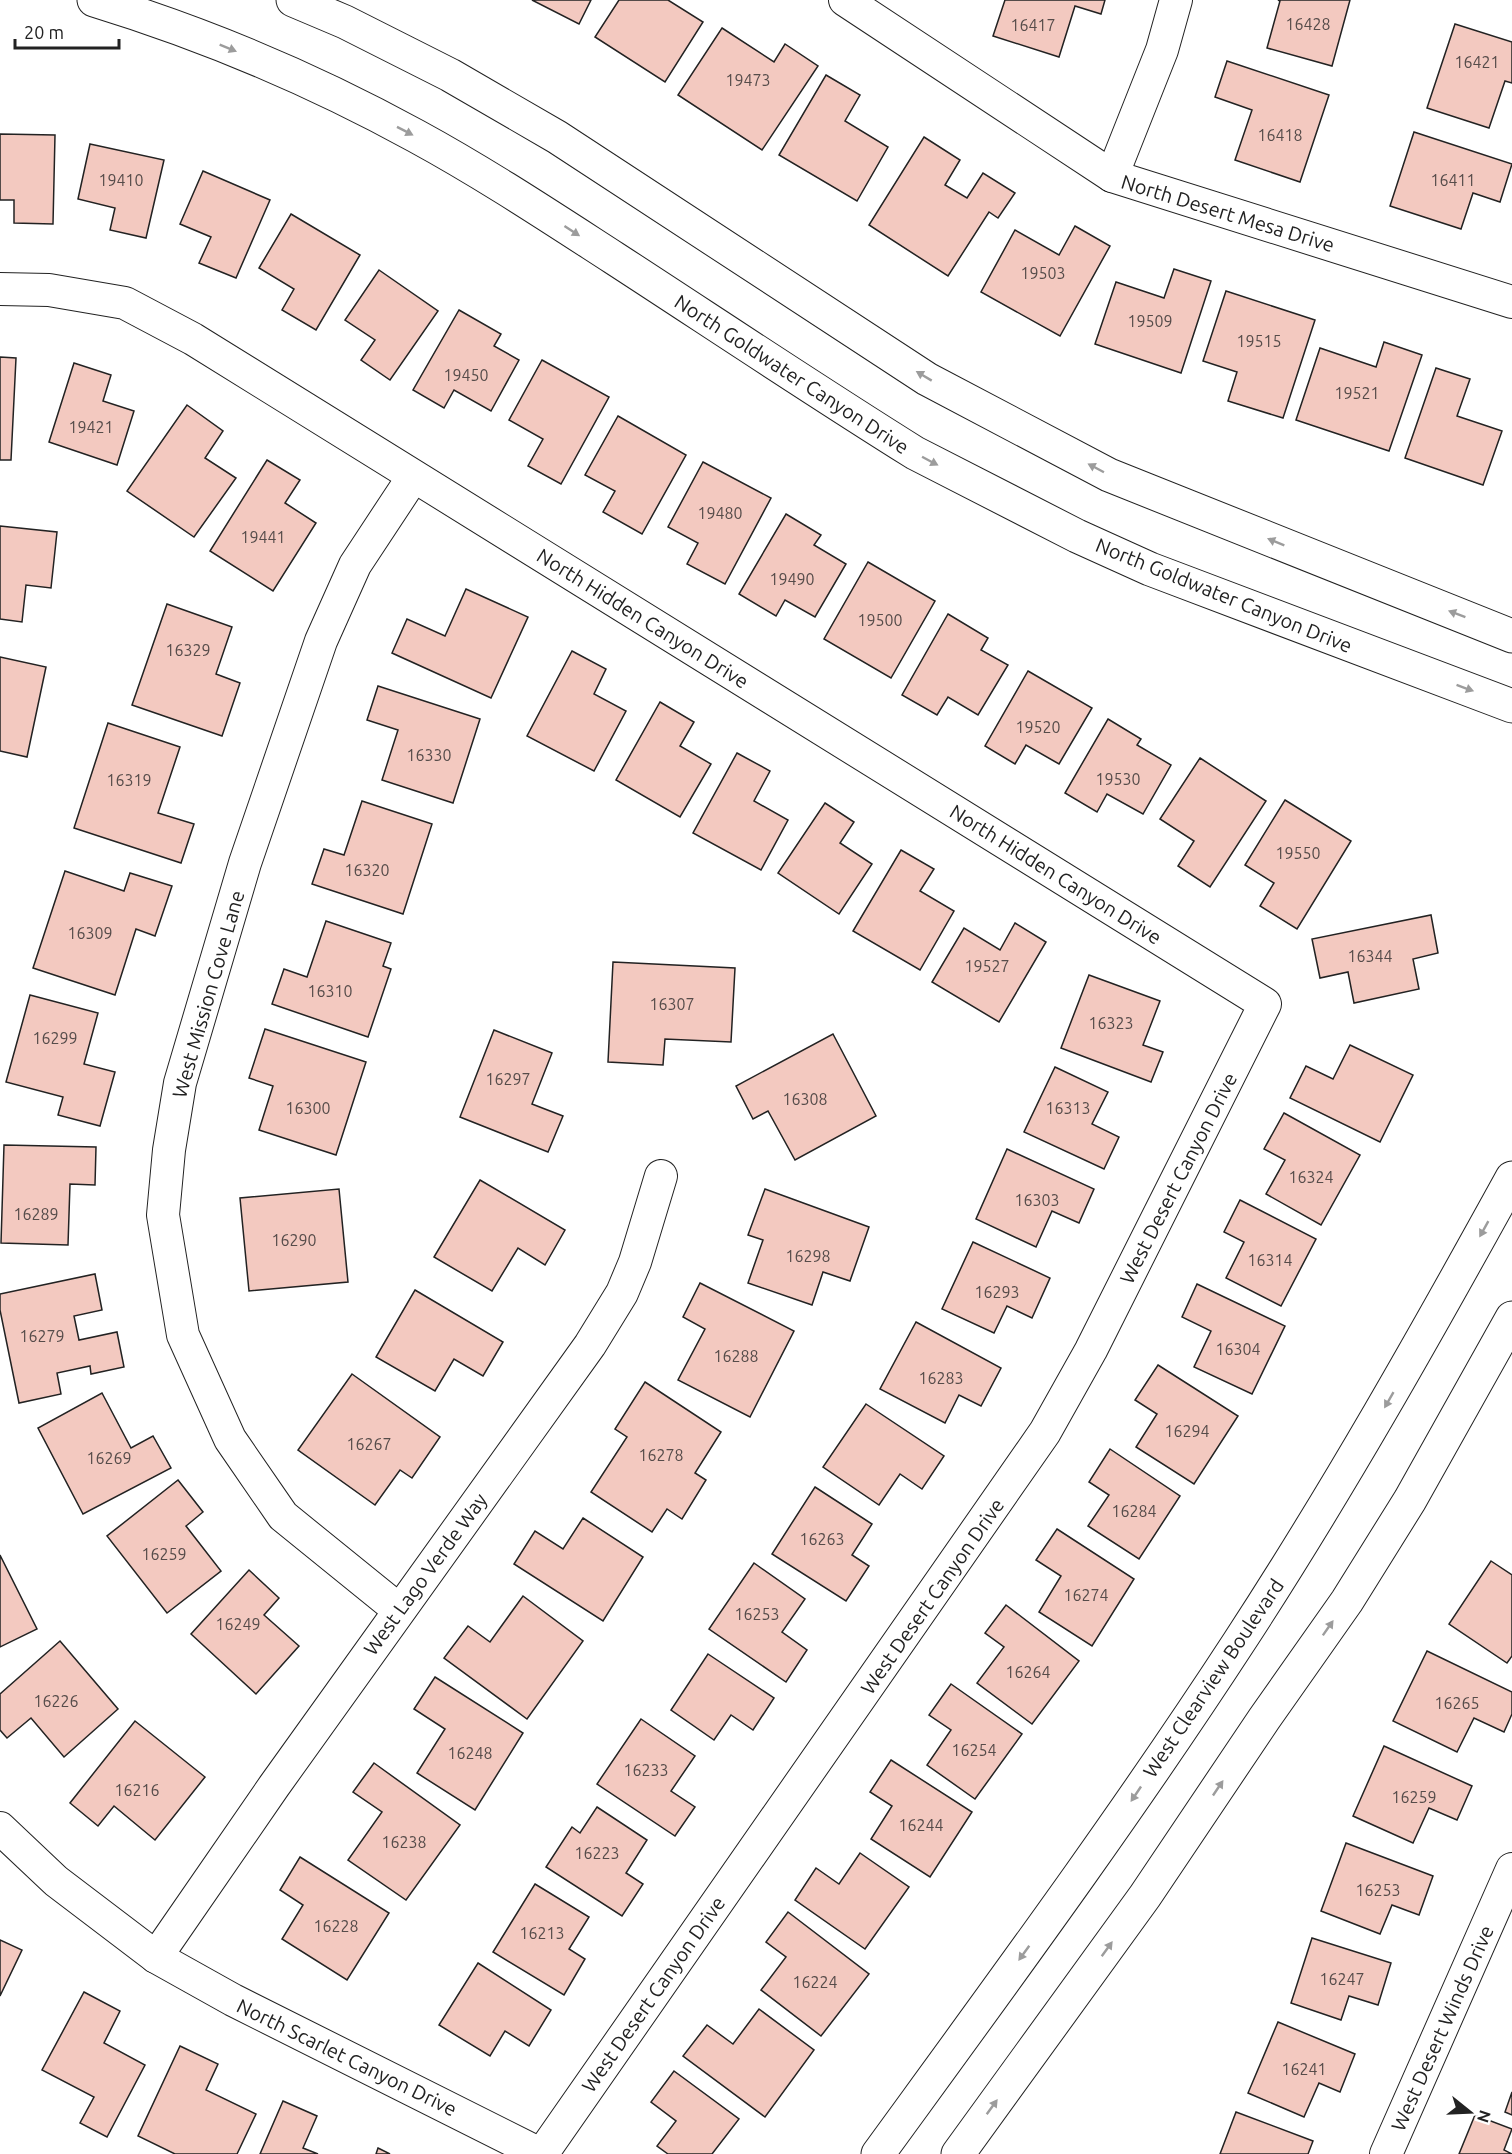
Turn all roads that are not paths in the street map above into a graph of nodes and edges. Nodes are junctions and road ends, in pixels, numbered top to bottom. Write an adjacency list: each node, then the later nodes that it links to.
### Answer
1 (94, 0): 10 (street, North Goldwater Canyon Drive, one-way to 10)
2 (292, 0): 9 (street, one-way to 2)
3 (845, 0): 5 (street, North Desert Mesa Drive)
4 (1176, 0): 5 (street)
5 (1112, 176): 7 (street, North Desert Mesa Drive)
6 (0, 289): 8 (street, North Hidden Canyon Drive)
7 (1512, 302)
8 (413, 477): 11 (street, North Hidden Canyon Drive); 15 (street, West Mission Cove Lane)
9 (1512, 636)
10 (1512, 706)
11 (1265, 1004): 19 (street, West Desert Canyon Drive)
12 (661, 1176): 15 (street, West Lago Verde Way)
13 (1512, 1178): 20 (street, West Clearview Boulevard, one-way to 20)
14 (1512, 1318): 21 (street, one-way to 14)
15 (399, 1610): 18 (street, West Lago Verde Way)
16 (0, 1828): 18 (street, North Scarlet Canyon Drive)
17 (1512, 1869): 22 (street, West Desert Winds Drive)
18 (156, 1957): 19 (street, North Scarlet Canyon Drive)
19 (541, 2154)
20 (878, 2154)
21 (958, 2154)
22 (1386, 2154)

